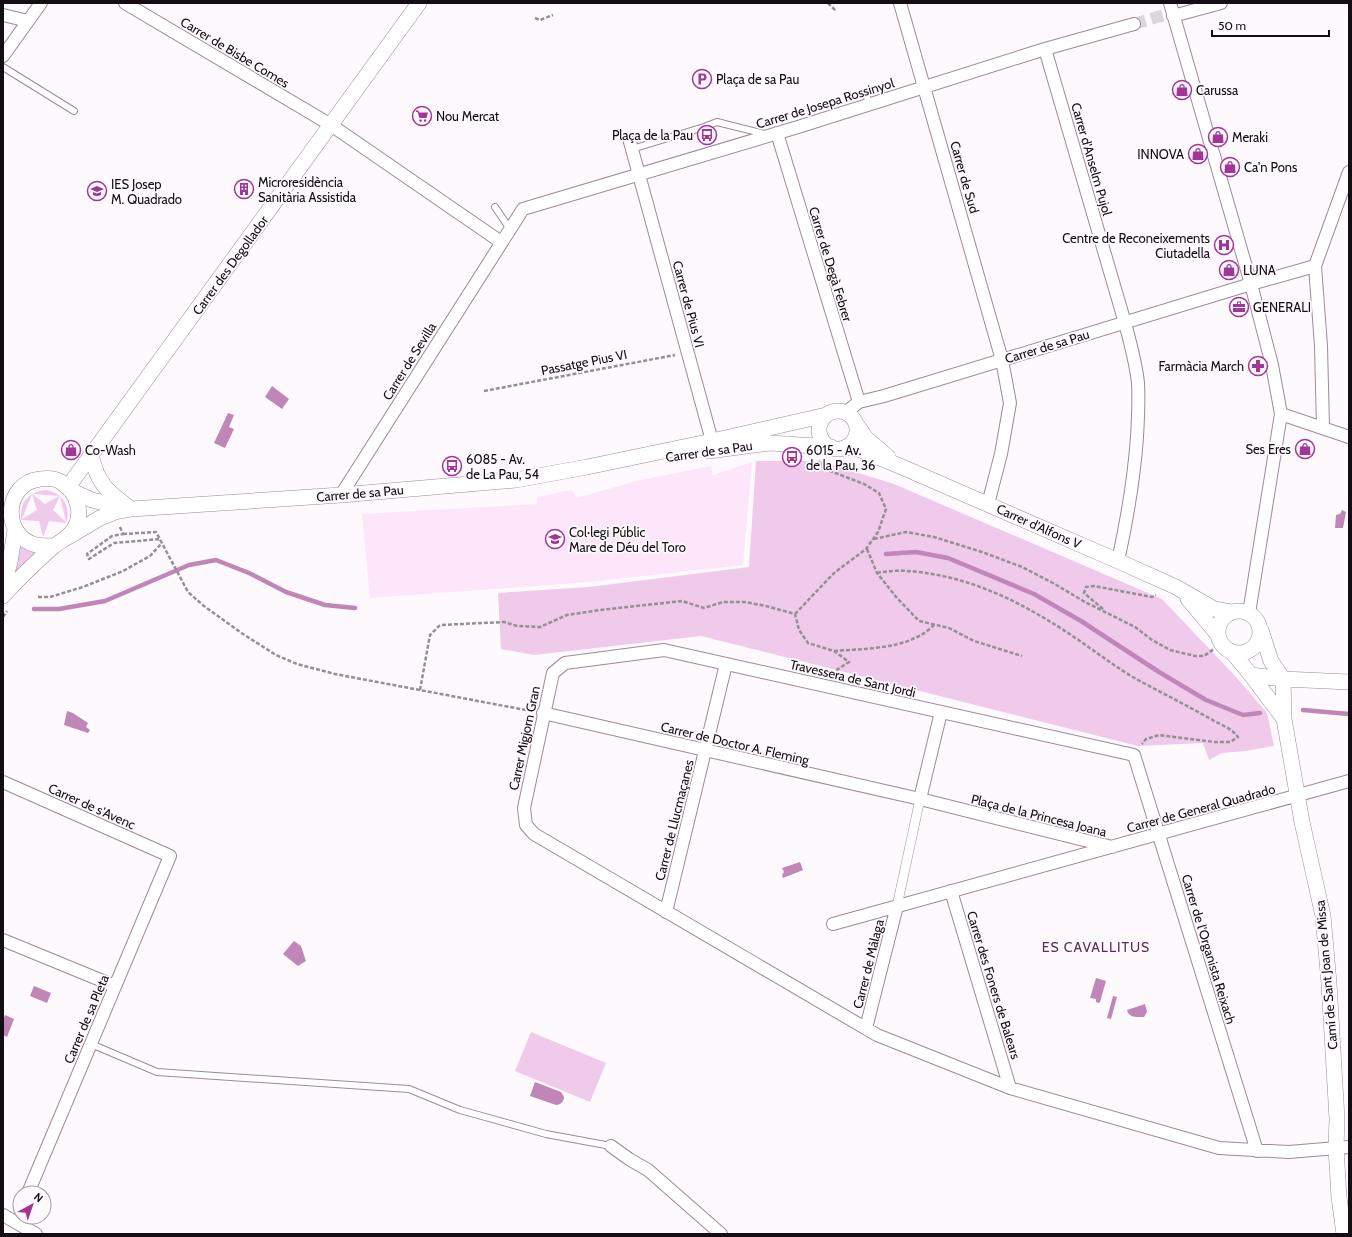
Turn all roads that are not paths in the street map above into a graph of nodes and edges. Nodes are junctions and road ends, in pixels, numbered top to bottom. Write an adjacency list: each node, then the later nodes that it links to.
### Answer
1 (41, 3): 8 (street)
2 (125, 3): 15 (street, Carrer de Bisbe Comes)
3 (420, 3): 15 (street, Carrer des Degollador)
4 (900, 3): 13 (street, Carrer de Sud)
5 (1221, 3): 6 (street)
6 (1170, 12): 25 (street)
7 (3, 15): 8 (street)
8 (28, 21): 11 (street)
9 (1134, 24): 10 (street, Carrer de Josepa Rossinyol)
10 (1045, 49): 13 (street, Carrer de Josepa Rossinyol); 26 (street, Carrer d'Anselm Pujol)
11 (3, 56)
12 (3, 67): 14 (lane)
13 (925, 87): 16 (street, Carrer de Josepa Rossinyol); 27 (street, Carrer de Sud)
14 (74, 111)
15 (331, 125): 23 (street); 38 (street, Carrer des Degollador)
16 (773, 134): 17 (lane); 18 (street, Carrer de Josepa Rossinyol); 28 (street, Carrer de Degà Febrer)
17 (631, 145): 18 (street)
18 (639, 174): 21 (street, Carrer de Josepa Rossinyol); 35 (street, Carrer de Pius VI)
19 (1348, 181): 24 (street)
20 (495, 207): 22 (lane)
21 (523, 209): 22 (street, Carrer de Sevilla)
22 (510, 229): 23 (street, Carrer de Sevilla)
23 (501, 242): 42 (street, Carrer de Sevilla)
24 (1315, 266): 25 (street, Carrer de sa Pau); 33 (street)
25 (1251, 284): 26 (street, Carrer de sa Pau); 30 (street)
26 (1125, 323): 27 (street, Carrer de sa Pau); 48 (street, Carrer d'Anselm Pujol)
27 (1002, 360): 28 (street, Carrer de sa Pau); 43 (street, Carrer de Sud)
28 (859, 402): 29 (street, Carrer de sa Pau)
29 (846, 412): 31 (street); 32 (street)
30 (1281, 414): 33 (street); 53 (street)
31 (826, 415): 35 (street, Carrer de sa Pau); 36 (street)
32 (857, 425): 37 (street); 40 (street, Carrer d'Alfons V)
33 (1323, 428): 34 (street)
34 (1349, 437)
35 (712, 441): 39 (street, Carrer de sa Pau)
36 (831, 447): 37 (street); 39 (street, Carrer de sa Pau)
37 (846, 447): 40 (street, Carrer d'Alfons V)
38 (91, 456): 41 (street, Carrer des Degollador); 44 (street)
39 (587, 467): 42 (street, Carrer de sa Pau)
40 (902, 467): 43 (street, Carrer d'Alfons V)
41 (69, 488): 44 (street, Carrer de sa Pau); 45 (street); 46 (street)
42 (341, 495): 44 (street, Carrer de sa Pau)
43 (988, 504): 48 (street, Carrer d'Alfons V)
44 (131, 509): 46 (street, Carrer de sa Pau)
45 (10, 521): 47 (street); 49 (street)
46 (68, 537): 47 (street)
47 (54, 546): 51 (street)
48 (1118, 561): 50 (street, Carrer d'Alfons V)
49 (3, 587)
50 (1176, 587): 52 (street, Carrer d'Alfons V); 55 (street, Carrer d'Alfons V)
51 (7, 601)
52 (1231, 612): 53 (street); 55 (street)
53 (1249, 613): 54 (street)
54 (1261, 630): 56 (street); 60 (street)
55 (1218, 641): 56 (street)
56 (1232, 652): 59 (street, Camí de Sant Joan de Missa)
57 (565, 663): 58 (street, Travessera de Sant Jordi); 63 (street, Carrer Migjorn Gran)
58 (726, 664): 62 (street, Travessera de Sant Jordi); 65 (street, Carrer de Llucmaçanes)
59 (1251, 675): 60 (street); 64 (street, Camí de Sant Joan de Missa)
60 (1283, 679): 61 (street); 64 (street, Camí de Sant Joan de Missa)
61 (1349, 682)
62 (941, 712): 66 (street, Travessera de Sant Jordi); 70 (street)
63 (543, 713): 65 (street, Carrer de Doctor A. Fleming); 76 (street, Carrer Migjorn Gran)
64 (1284, 720): 69 (street, Camí de Sant Joan de Missa)
65 (705, 751): 70 (street, Carrer de Doctor A. Fleming); 76 (street, Carrer de Llucmaçanes)
66 (1134, 755): 71 (street, Carrer de l'Organista Reixach)
67 (1349, 781): 69 (street, Carrer de General Quadrado)
68 (3, 782): 73 (street, Carrer de s'Avenc)
69 (1297, 796): 71 (street, Carrer de General Quadrado); 84 (street, Camí de Sant Joan de Missa)
70 (920, 799): 72 (street, Plaça de la Princesa Joana); 75 (street)
71 (1159, 834): 72 (street, Carrer de General Quadrado); 85 (street, Carrer de l'Organista Reixach)
72 (1112, 847): 74 (street, Plaça de la Princesa Joana)
73 (170, 856): 79 (street, Carrer de sa Pleta)
74 (951, 891): 75 (street, Plaça de la Princesa Joana); 82 (street, Carrer des Foners de Balears)
75 (897, 906): 77 (street); 80 (street, Carrer de Màlaga)
76 (666, 912): 80 (street)
77 (833, 924)
78 (3, 940): 79 (street)
79 (115, 986): 81 (street, Carrer de sa Pleta)
80 (866, 1028): 82 (street)
81 (91, 1044): 83 (lane); 86 (street, Carrer de sa Pleta)
82 (1010, 1088): 85 (street)
83 (611, 1146): 89 (street)
84 (1343, 1148): 85 (street); 90 (street, Camí de Sant Joan de Missa)
85 (1257, 1150)
86 (31, 1185)
87 (26, 1225): 88 (street)
88 (36, 1234)
89 (721, 1234)
90 (1344, 1234)

